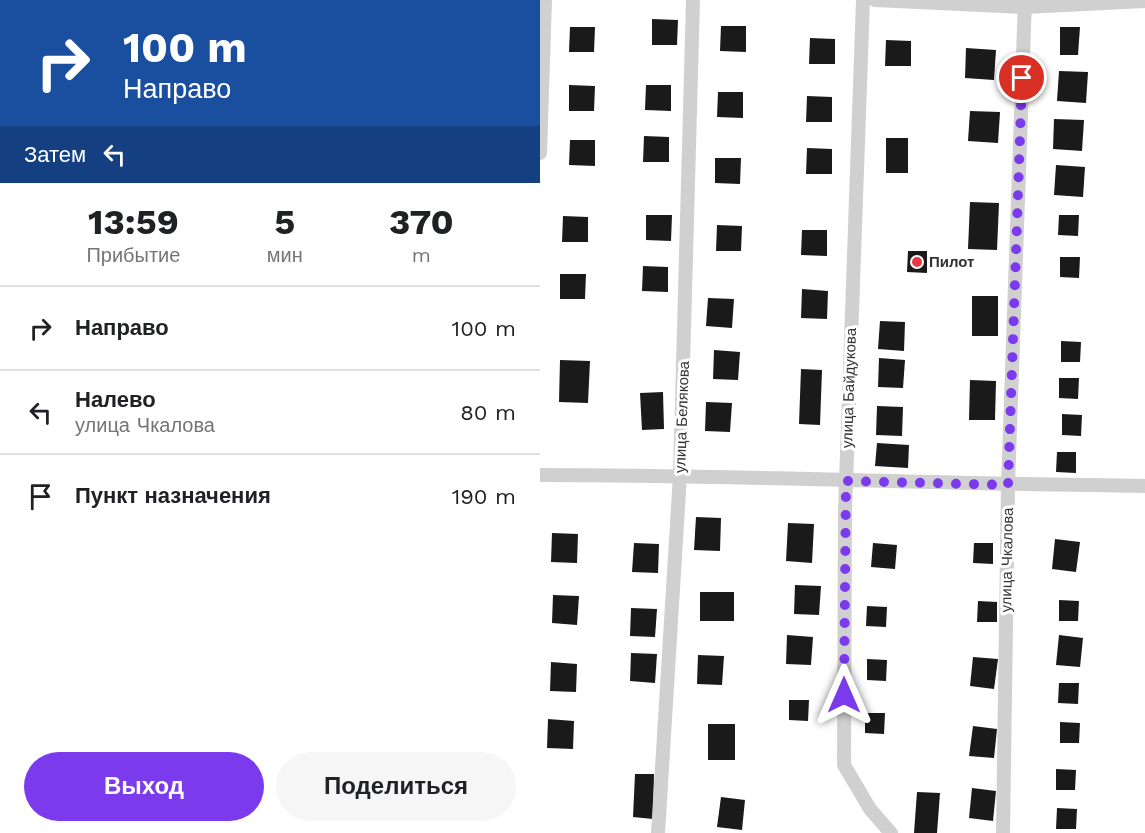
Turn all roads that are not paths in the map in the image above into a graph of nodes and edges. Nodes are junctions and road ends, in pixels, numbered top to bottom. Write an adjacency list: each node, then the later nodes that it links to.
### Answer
1 (544, 0): 7 (street)
2 (693, 0): 9 (street, улица Белякова)
3 (863, 0): 10 (street, улица Байдукова)
4 (875, 0): 6 (street)
5 (1145, 1): 6 (street)
6 (1025, 3): 11 (street, улица Чкалова)
7 (540, 153)
8 (540, 475): 9 (street)
9 (680, 475): 10 (street); 13 (street, улица Белякова)
10 (846, 481): 11 (street); 14 (street, улица Байдукова)
11 (1008, 485): 12 (street); 15 (street, улица Чкалова)
12 (1145, 486)
13 (658, 833)
14 (891, 833)
15 (1003, 833)

